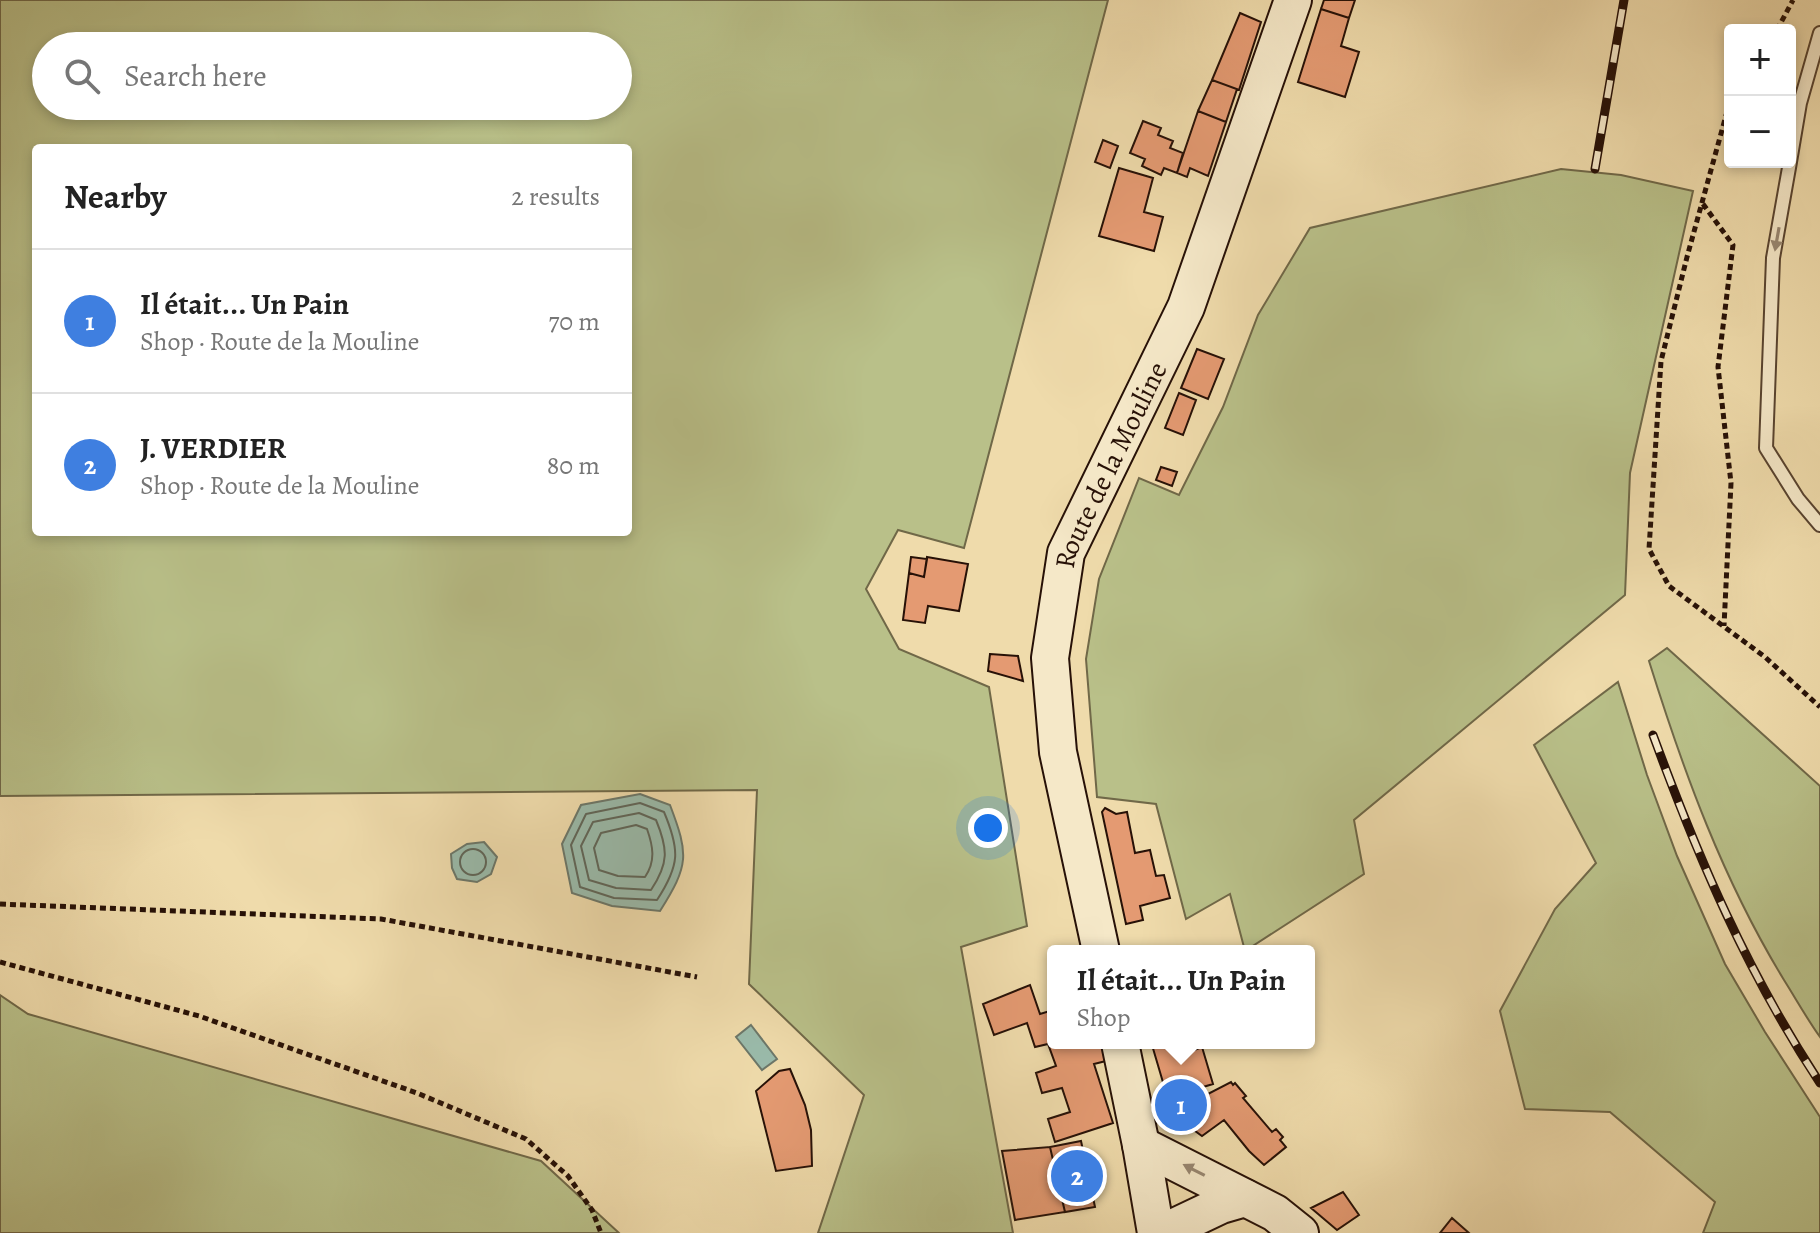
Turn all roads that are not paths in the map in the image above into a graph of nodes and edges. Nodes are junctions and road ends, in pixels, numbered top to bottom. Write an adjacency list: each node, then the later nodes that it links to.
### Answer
1 (1293, 0): 6 (main road, Route de la Mouline)
2 (1820, 33): 3 (lane)
3 (1796, 127)
4 (1789, 168): 5 (lane, one-way to 5)
5 (1820, 525)
6 (1100, 945)
7 (1121, 1049): 8 (main road)
8 (1141, 1145): 9 (main road, one-way to 8); 10 (main road)
9 (1245, 1198): 11 (main road); 12 (main road)
10 (1156, 1233)
11 (1162, 1233)
12 (1300, 1233)

